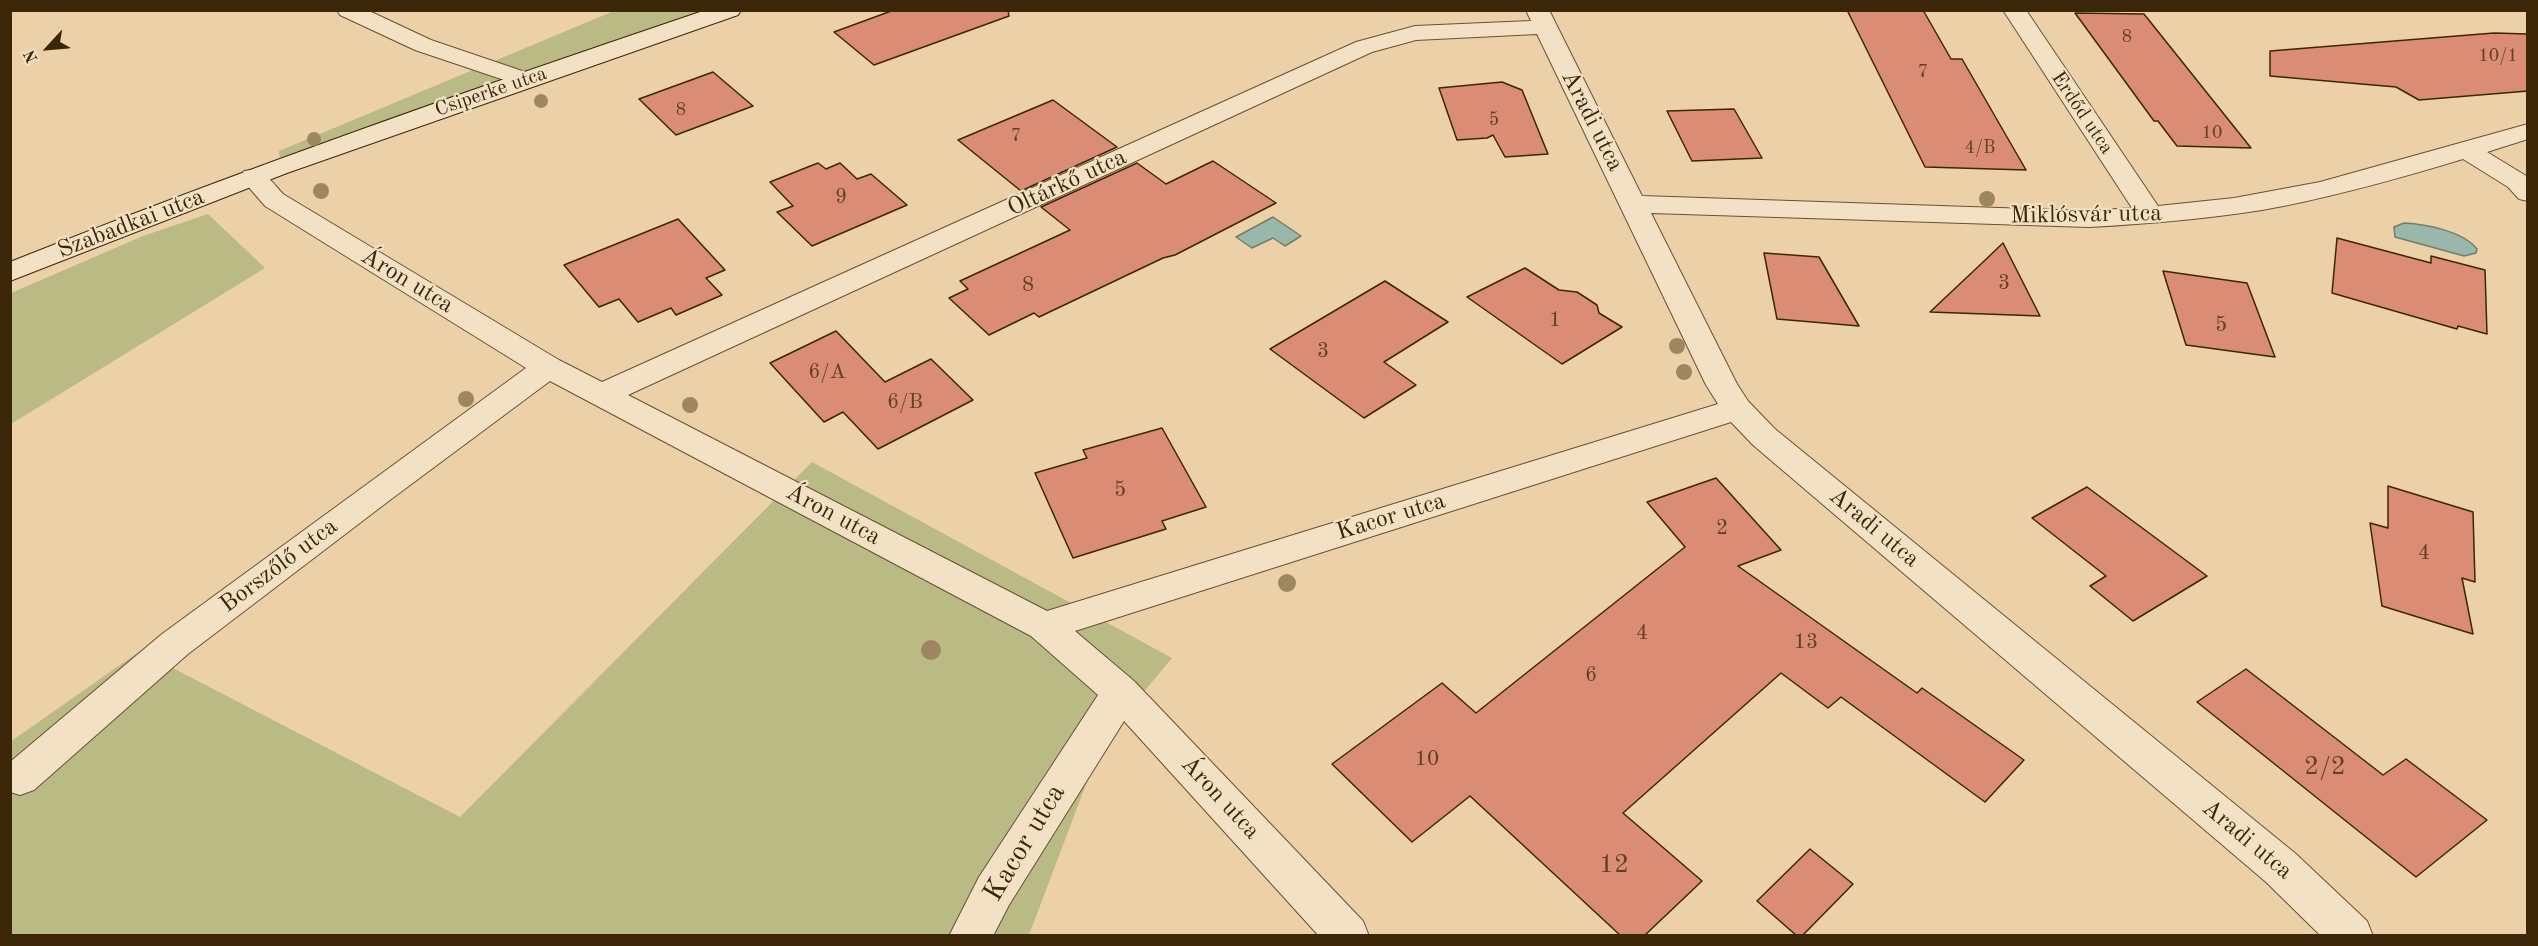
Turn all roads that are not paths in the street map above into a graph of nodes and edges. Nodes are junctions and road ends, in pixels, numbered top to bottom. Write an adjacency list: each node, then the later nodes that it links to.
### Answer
1 (348, 10): 5 (street)
2 (730, 10): 5 (street, Csiperke utca)
3 (2014, 10): 11 (street, Erdőd utca)
4 (1541, 19): 10 (street, Aradi utca); 14 (street, Oltárkő utca)
5 (525, 80): 8 (street, Csiperke utca)
6 (2528, 131): 7 (street, Miklósvár utca)
7 (2466, 150): 9 (street); 11 (street, Miklósvár utca)
8 (253, 177): 12 (street, Szabadkai utca); 13 (street, Áron utca)
9 (2528, 193)
10 (1634, 204): 11 (street, Miklósvár utca); 15 (street, Aradi utca)
11 (2151, 216)
12 (10, 272)
13 (548, 367): 14 (street, Áron utca); 18 (street, Borszőlő utca)
14 (603, 394): 16 (street, Áron utca)
15 (1737, 409): 16 (street, Kacor utca); 21 (street, Aradi utca)
16 (1044, 626): 17 (street, Áron utca)
17 (1121, 692): 19 (street, Kacor utca); 20 (street, Áron utca)
18 (20, 778)
19 (970, 936)
20 (1348, 936)
21 (2352, 936)

